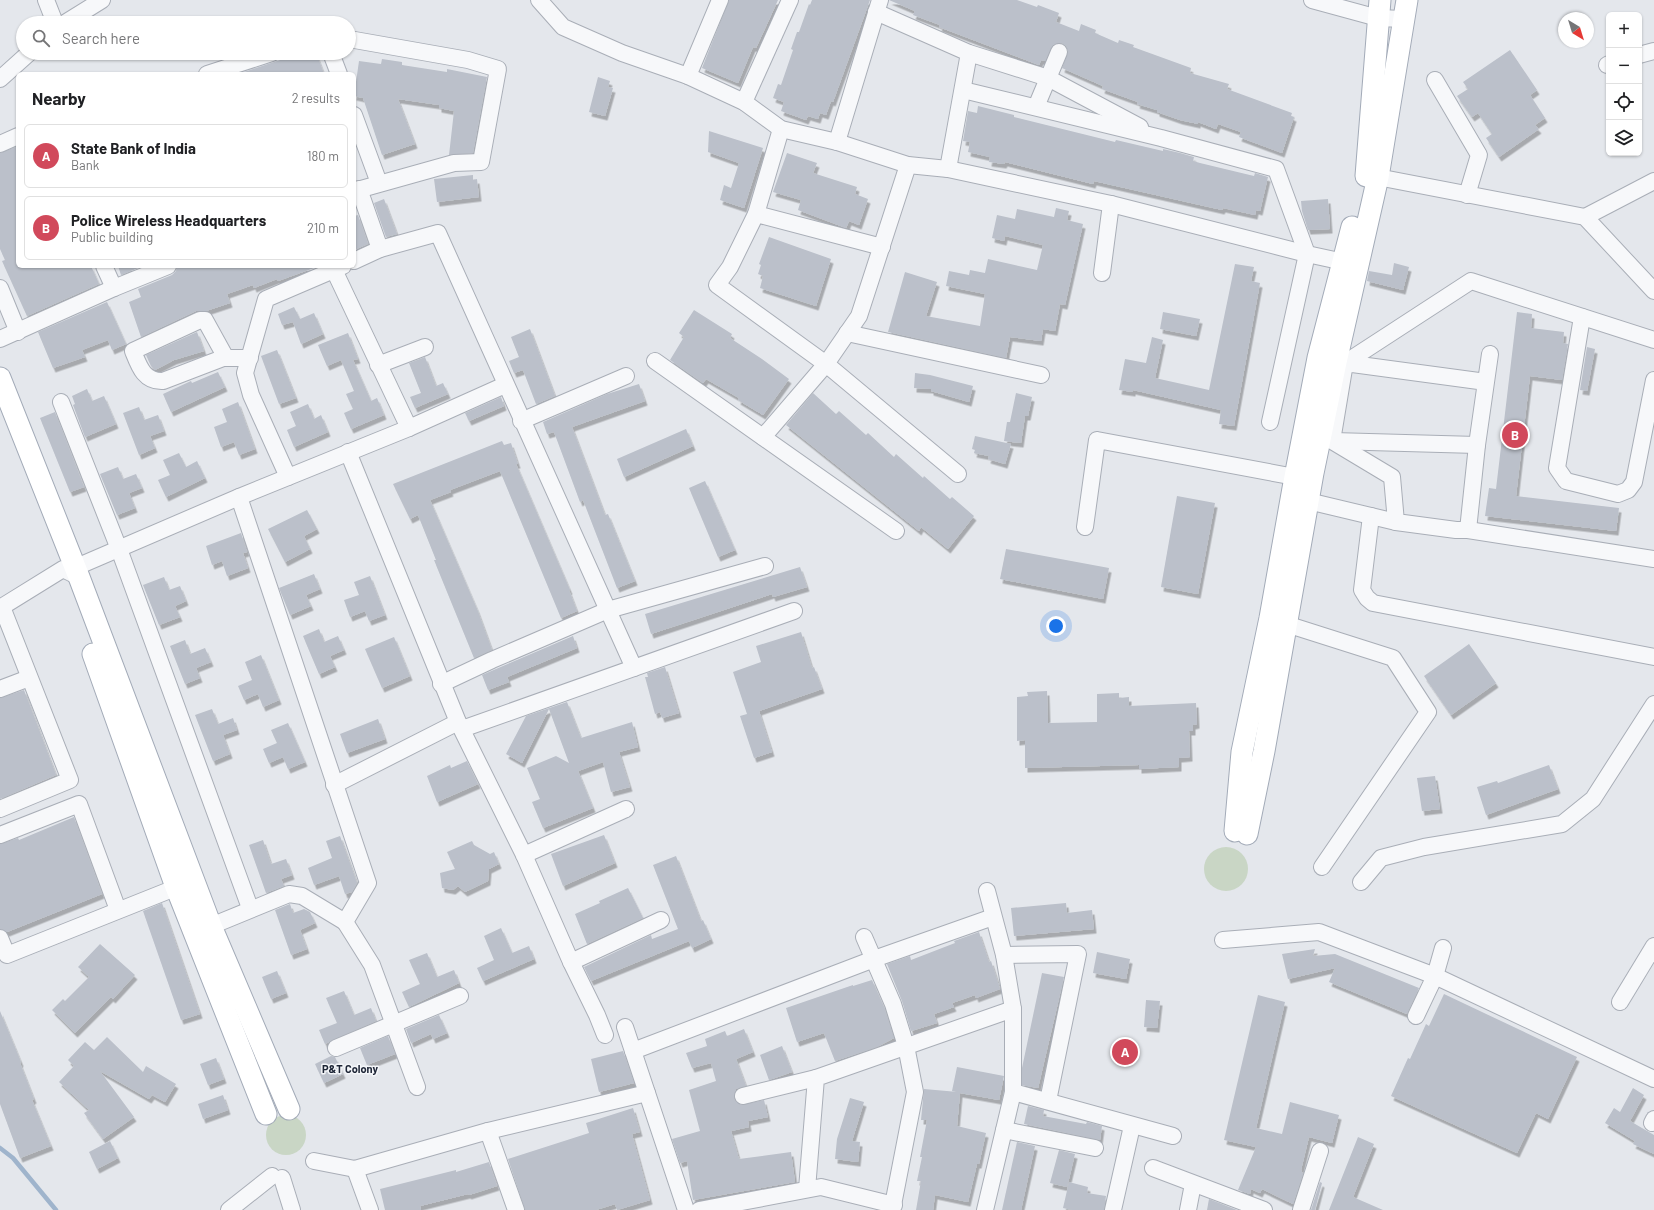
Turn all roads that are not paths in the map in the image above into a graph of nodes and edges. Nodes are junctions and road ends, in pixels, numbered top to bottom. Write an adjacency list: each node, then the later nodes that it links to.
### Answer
1 (46, 0): 10 (street)
2 (102, 0): 11 (street)
3 (539, 0): 23 (street)
4 (720, 0): 23 (street)
5 (790, 0): 28 (street)
6 (1312, 0): 8 (street)
7 (878, 6): 15 (street); 34 (street)
8 (1379, 9): 9 (street); 38 (main road)
9 (1405, 9): 38 (main road)
10 (52, 16)
11 (76, 16)
12 (356, 40): 40 (street)
13 (1654, 51): 16 (street)
14 (1059, 52): 24 (street)
15 (969, 53): 24 (street); 27 (street)
16 (1642, 54)
17 (21, 60): 25 (street)
18 (257, 60): 20 (street)
19 (334, 60): 22 (street)
20 (235, 70): 21 (street)
21 (221, 72)
22 (338, 72)
23 (688, 76): 28 (street)
24 (1048, 78): 29 (street); 33 (street)
25 (0, 79)
26 (1435, 80): 42 (street)
27 (963, 90): 29 (street); 37 (street)
28 (744, 102): 31 (street)
29 (1036, 107): 33 (street)
30 (356, 120): 40 (street)
31 (781, 129): 34 (street); 44 (street)
32 (16, 137): 35 (street)
33 (1161, 138): 48 (street)
34 (837, 142): 36 (street)
35 (0, 144)
36 (908, 165): 37 (street); 46 (street)
37 (948, 169): 43 (street)
38 (1372, 176): 42 (street); 50 (main road)
39 (1654, 181): 45 (street)
40 (379, 183): 41 (street)
41 (356, 190): 47 (street)
42 (1467, 195): 45 (street)
43 (1111, 204): 48 (street); 54 (street)
44 (756, 214): 46 (street); 69 (street)
45 (1585, 218): 57 (street)
46 (882, 247): 60 (street)
47 (380, 249): 49 (street); 76 (street)
48 (1307, 254): 50 (street); 80 (street)
49 (356, 260)
50 (1351, 263): 68 (main road)
51 (105, 268): 56 (street)
52 (163, 268): 56 (street)
53 (338, 268): 66 (street); 70 (street)
54 (1102, 273)
55 (0, 288): 59 (street)
56 (114, 288): 59 (street)
57 (1654, 291)
58 (1582, 317): 62 (street); 68 (street); 74 (street)
59 (18, 332): 61 (street)
60 (847, 333): 69 (street); 71 (street)
61 (0, 339)
62 (1654, 340)
63 (425, 347): 70 (street)
64 (1490, 354): 75 (street)
65 (226, 358): 65 (street); 66 (street)
66 (250, 358): 88 (street)
67 (655, 361): 82 (street)
68 (1333, 361): 75 (street); 83 (street); 87 (main road)
69 (826, 364): 82 (street); 86 (street)
70 (378, 365): 81 (street)
71 (1041, 375)
72 (626, 376): 79 (street)
73 (0, 378): 99 (main road)
74 (1654, 380)
75 (1486, 382): 84 (street)
76 (505, 385): 79 (street); 81 (street)
77 (60, 402): 96 (street)
78 (0, 414): 99 (main road)
79 (521, 421): 101 (street)
80 (1270, 422)
81 (409, 428): 85 (street)
82 (763, 437): 95 (street)
83 (1332, 441): 84 (street); 92 (street)
84 (1477, 445): 94 (street)
85 (348, 452): 88 (street); 107 (street)
86 (958, 474)
87 (1304, 475): 90 (main road); 93 (street); 103 (main road)
88 (288, 477): 89 (street)
89 (239, 497): 96 (street); 111 (street)
90 (1308, 501): 91 (street); 103 (main road)
91 (1371, 516): 92 (street); 104 (street)
92 (1396, 522): 94 (street)
93 (1085, 527)
94 (1468, 530): 97 (street)
95 (896, 531)
96 (119, 549): 99 (street); 120 (street)
97 (1654, 559)
98 (765, 566): 101 (street)
99 (72, 572): 100 (street); 118 (main road)
100 (1, 607): 106 (street)
101 (608, 610): 105 (street); 107 (street)
102 (794, 610): 105 (street)
103 (1286, 624): 116 (street)
104 (1654, 657)
105 (634, 668): 110 (street)
106 (29, 678): 108 (street); 112 (street)
107 (441, 684): 110 (street)
108 (0, 690)
109 (1654, 704): 117 (street)
110 (460, 726): 111 (street); 115 (street)
111 (334, 785): 124 (street)
112 (0, 809)
113 (626, 809): 115 (street)
114 (0, 835): 121 (street)
115 (524, 855): 133 (street)
116 (1322, 867)
117 (1361, 882)
118 (185, 884): 121 (street); 125 (main road); 153 (main road)
119 (986, 891): 122 (street)
120 (250, 908): 124 (street); 125 (street)
121 (118, 910): 127 (street)
122 (994, 917): 131 (street); 132 (street)
123 (661, 920): 133 (street)
124 (345, 922): 139 (street)
125 (211, 926): 152 (main road)
126 (864, 937): 132 (street)
127 (0, 938)
128 (1223, 940): 134 (street)
129 (1442, 948): 134 (street)
130 (1654, 948): 136 (street)
131 (1004, 955): 137 (street); 151 (street)
132 (874, 960): 142 (street); 144 (street)
133 (571, 962): 141 (street)
134 (1434, 976): 138 (street); 146 (street)
135 (460, 996): 139 (street)
136 (1620, 1002)
137 (1013, 1009): 142 (street); 148 (street)
138 (1416, 1016)
139 (393, 1024): 143 (street); 147 (street)
140 (625, 1027): 144 (street)
141 (605, 1035)
142 (906, 1046): 145 (street); 165 (street)
143 (336, 1048)
144 (633, 1051): 149 (street)
145 (816, 1078): 150 (street); 164 (street)
146 (1654, 1079)
147 (417, 1087)
148 (1013, 1092): 151 (street); 155 (street)
149 (647, 1093): 156 (street); 170 (street)
150 (743, 1096)
151 (1048, 1101): 154 (street)
152 (288, 1109)
153 (266, 1114)
154 (1132, 1126): 157 (street); 173 (street)
155 (1004, 1130): 158 (street); 172 (street)
156 (488, 1131): 162 (street); 169 (street)
157 (1173, 1136)
158 (1095, 1148)
159 (1320, 1151): 176 (street)
160 (314, 1161): 162 (street)
161 (1153, 1168): 163 (street)
162 (354, 1169): 168 (street)
163 (1193, 1184): 174 (street); 175 (street)
164 (807, 1189): 165 (street); 171 (street)
165 (893, 1208)
166 (229, 1210): 167 (street)
167 (292, 1210)
168 (370, 1210)
169 (516, 1210)
170 (686, 1210)
171 (699, 1210)
172 (985, 1210)
173 (1113, 1210)
174 (1188, 1210)
175 (1264, 1210)
176 (1301, 1210)

